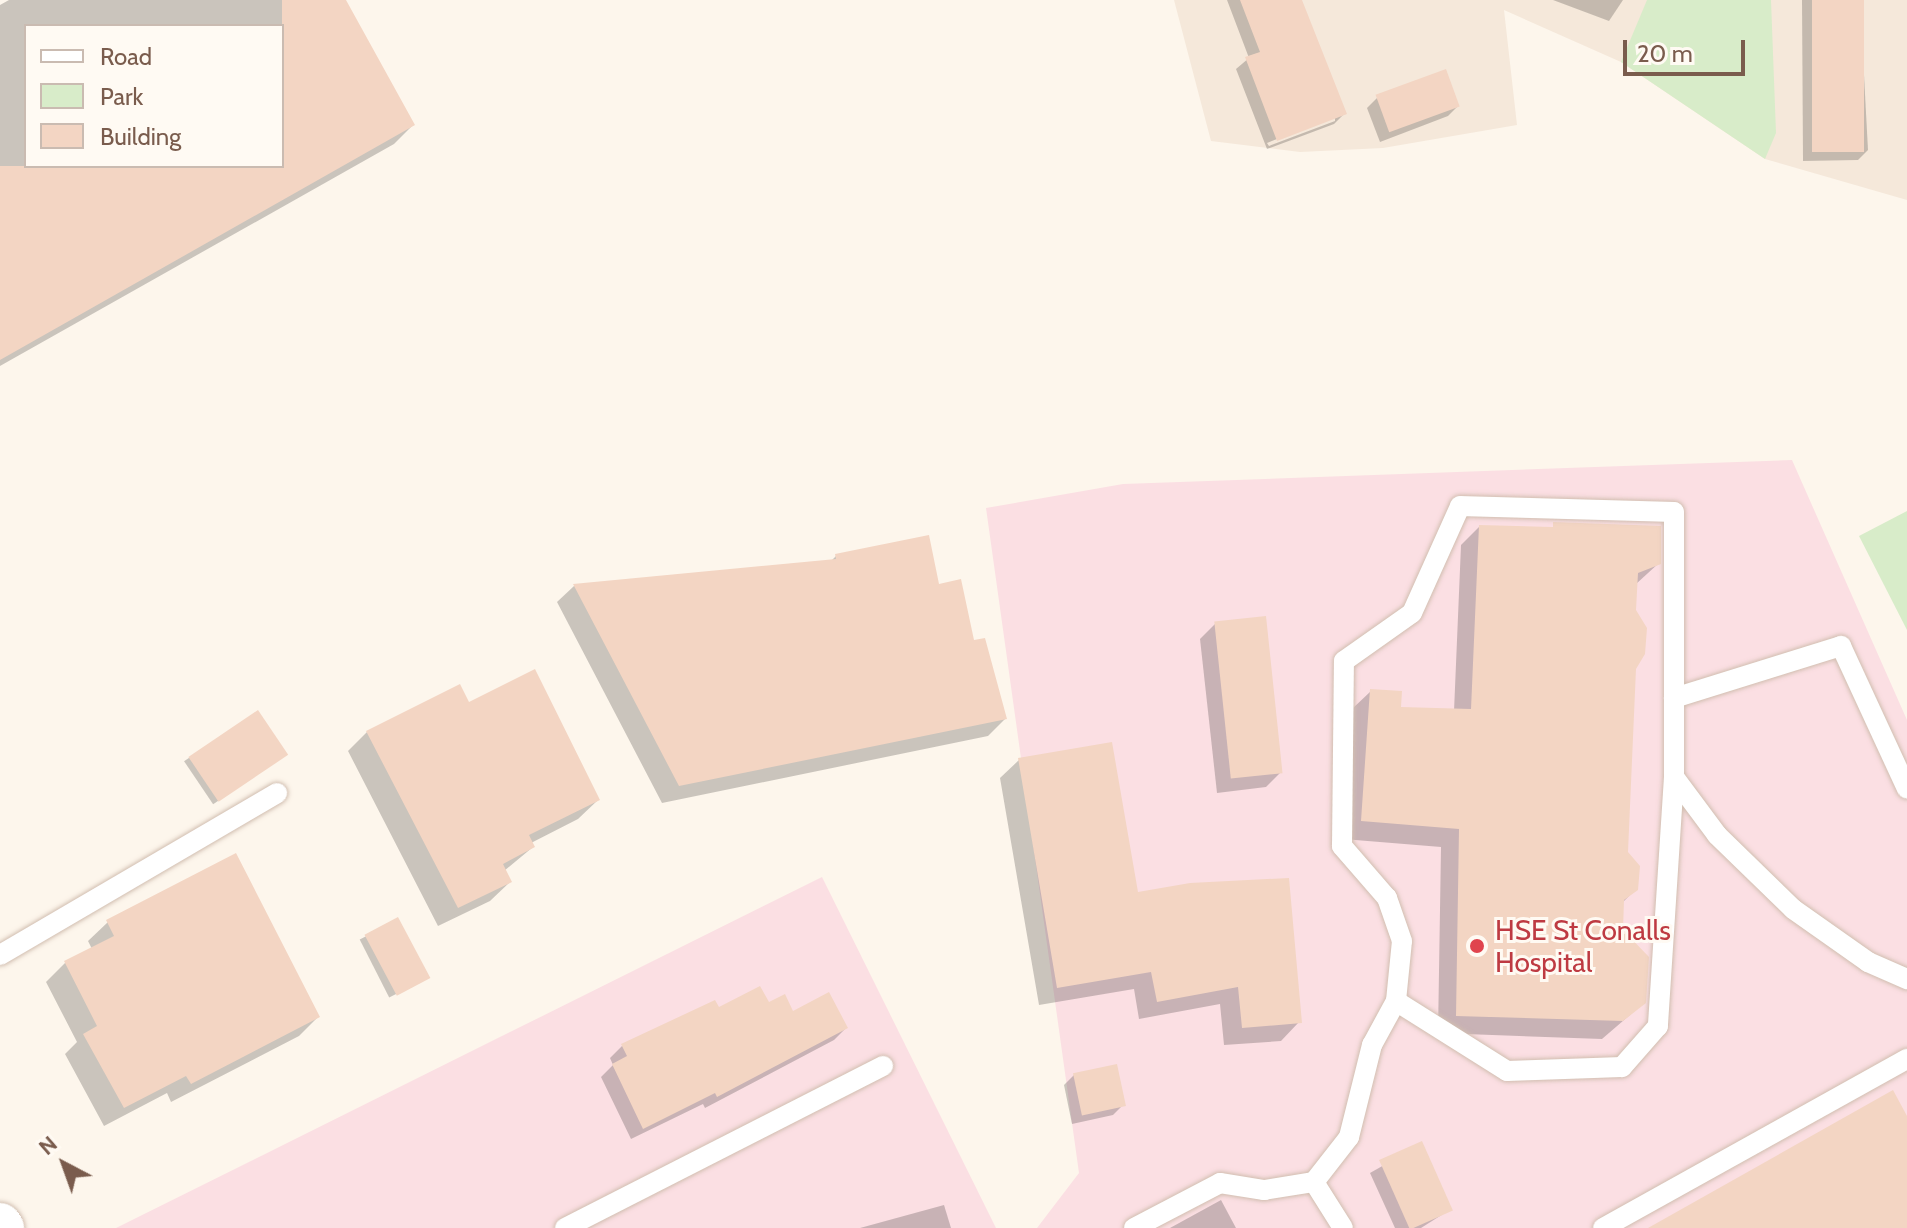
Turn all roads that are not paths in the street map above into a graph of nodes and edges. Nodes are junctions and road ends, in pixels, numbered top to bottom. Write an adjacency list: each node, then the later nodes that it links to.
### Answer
1 (1674, 698): 2 (lane); 3 (lane); 7 (lane)
2 (1674, 777): 6 (lane); 7 (lane)
3 (1907, 789)
4 (277, 793): 5 (lane)
5 (0, 955)
6 (1907, 979)
7 (1396, 1001): 10 (lane)
8 (1907, 1059): 14 (lane)
9 (883, 1066): 11 (lane)
10 (1314, 1182): 12 (lane); 13 (lane)
11 (565, 1228)
12 (1134, 1228)
13 (1343, 1228)
14 (1603, 1228)

